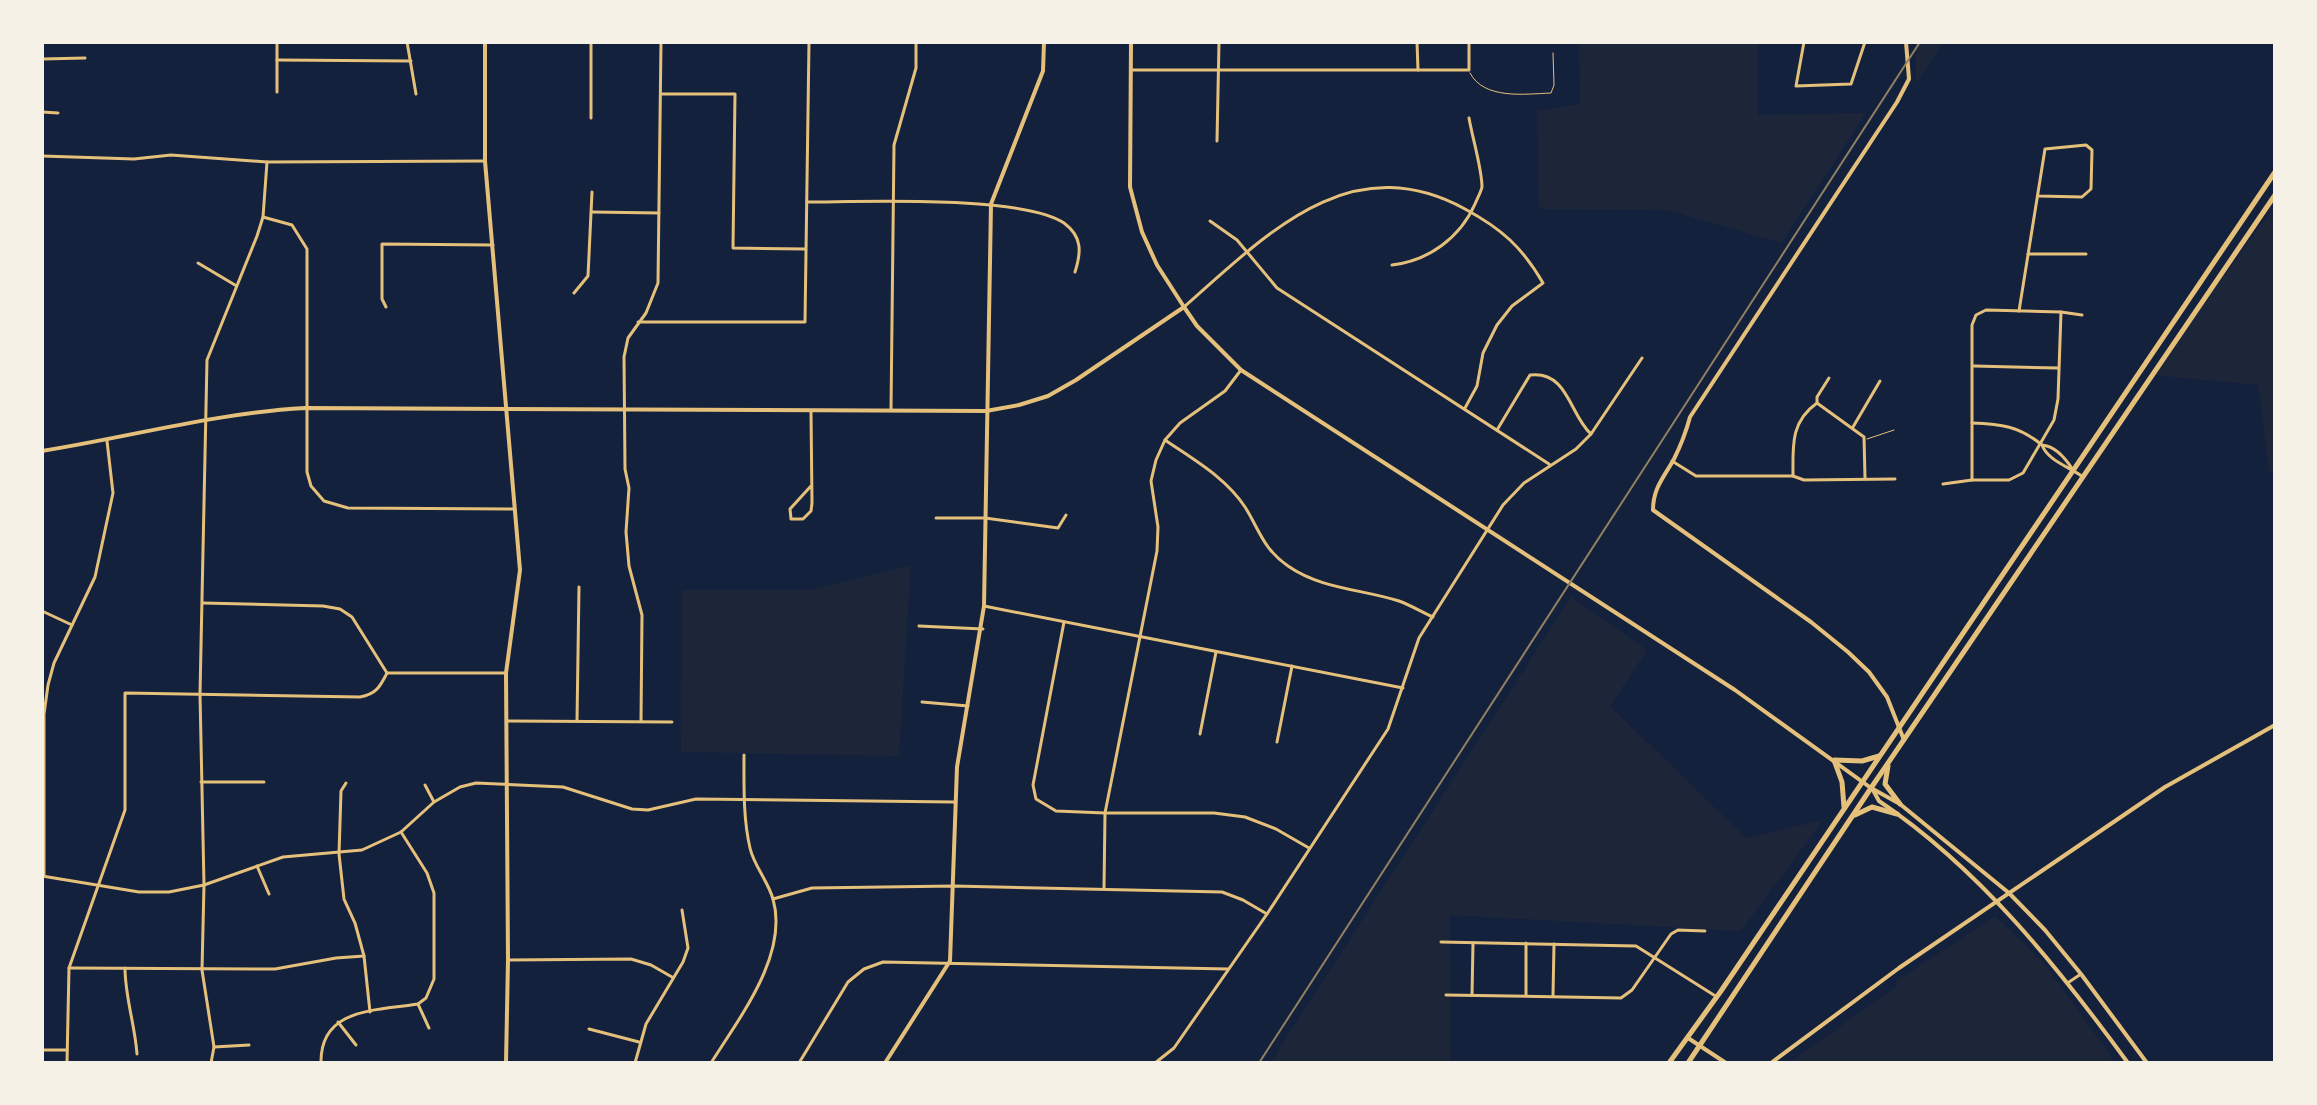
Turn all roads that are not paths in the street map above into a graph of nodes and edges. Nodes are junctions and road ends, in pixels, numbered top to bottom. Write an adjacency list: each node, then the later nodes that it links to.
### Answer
1 (277, 42): 19 (street)
2 (407, 42): 20 (street)
3 (485, 42): 34 (street)
4 (591, 42): 30 (street)
5 (661, 42): 27 (street)
6 (809, 42): 40 (street)
7 (916, 42): 41 (street)
8 (1044, 42): 42 (street)
9 (1131, 42): 21 (street)
10 (1219, 42): 23 (street)
11 (1417, 42): 24 (street)
12 (1469, 42): 22 (street)
13 (1804, 42): 14 (street)
14 (1865, 42)
15 (1906, 42): 91 (street)
16 (1553, 53): 22 (lane)
17 (85, 58): 18 (street)
18 (42, 59)
19 (277, 60): 20 (street); 25 (street)
20 (411, 61): 26 (street)
21 (1131, 70): 23 (street); 59 (street)
22 (1469, 70): 24 (street)
23 (1218, 71): 24 (street); 32 (street)
24 (1418, 71)
25 (277, 92)
26 (416, 94)
27 (661, 94): 45 (street); 49 (street)
28 (42, 112): 29 (street)
29 (58, 113)
30 (591, 118)
31 (1469, 118): 44 (street)
32 (1217, 141)
33 (42, 156): 35 (street)
34 (485, 161): 35 (street); 48 (street)
35 (267, 162): 46 (street)
36 (2275, 172): 70 (highway)
37 (592, 192): 43 (street)
38 (2275, 195): 71 (highway)
39 (2039, 196): 39 (street); 51 (street)
40 (807, 202): 41 (street); 49 (street)
41 (892, 203): 42 (street); 77 (street)
42 (991, 204): 55 (street); 79 (street)
43 (592, 212): 45 (street); 57 (street)
44 (1471, 212): 50 (street); 54 (street); 74 (street)
45 (659, 213): 63 (street)
46 (263, 217): 56 (street); 73 (street)
47 (1210, 221): 50 (street)
48 (493, 245): 58 (street); 75 (street)
49 (806, 249): 63 (street)
50 (1247, 251): 59 (street); 74 (street)
51 (2028, 254): 52 (street); 60 (street)
52 (2086, 254)
53 (198, 263): 56 (street)
54 (1392, 265)
55 (1075, 272)
56 (235, 285): 80 (street)
57 (574, 293)
58 (386, 307)
59 (1184, 307): 67 (street); 79 (street)
60 (2019, 311): 61 (street); 65 (street)
61 (2061, 312): 62 (street); 66 (street)
62 (2082, 315)
63 (638, 322): 76 (street)
64 (1642, 358): 85 (street)
65 (1973, 366): 66 (street); 81 (street)
66 (2058, 368): 89 (street)
67 (1241, 370): 86 (street); 105 (street)
68 (1829, 378): 72 (street)
69 (1880, 381): 82 (street)
70 (2127, 391): 71 (highway); 93 (highway)
71 (2138, 397): 95 (highway)
72 (1817, 403): 82 (street); 94 (street)
73 (305, 408): 75 (street); 80 (street); 101 (street)
74 (1465, 408): 83 (street)
75 (507, 410): 76 (street); 101 (street)
76 (623, 410): 78 (street); 127 (street)
77 (891, 410): 78 (street); 79 (street)
78 (811, 411): 100 (street)
79 (986, 411): 104 (street)
80 (204, 420): 88 (street); 107 (street)
81 (1972, 423): 89 (street); 98 (street)
82 (1853, 427): 87 (street)
83 (1497, 430): 85 (street); 92 (street)
84 (1894, 430): 87 (lane)
85 (1591, 434): 92 (street)
86 (1165, 440): 110 (street); 115 (street)
87 (1865, 440): 96 (street)
88 (107, 441): 90 (street); 112 (street)
89 (2042, 445): 93 (street); 98 (street)
90 (42, 451)
91 (1672, 461): 94 (street); 130 (street)
92 (1549, 464): 105 (street)
93 (2073, 470): 95 (street); 130 (highway)
94 (1793, 476): 96 (street)
95 (2083, 477): 132 (highway)
96 (1865, 478): 97 (street)
97 (1895, 479)
98 (1972, 480): 99 (street)
99 (1943, 484)
100 (811, 486): 100 (street)
101 (516, 509): 119 (street)
102 (1066, 515): 104 (street)
103 (936, 518): 104 (street)
104 (985, 518): 108 (street)
105 (1487, 531): 110 (street); 136 (street)
106 (579, 587): 126 (street)
107 (203, 603): 118 (street); 121 (street)
108 (984, 606): 111 (street); 114 (street)
109 (42, 611): 112 (street)
110 (1433, 617): 120 (street)
111 (1064, 622): 115 (street); 151 (street)
112 (72, 625): 124 (street)
113 (919, 626): 114 (street)
114 (983, 629): 123 (street)
115 (1140, 636): 116 (street); 151 (street)
116 (1216, 652): 117 (street); 131 (street)
117 (1292, 666): 120 (street); 133 (street)
118 (387, 673): 119 (street); 121 (street)
119 (506, 673): 125 (street)
120 (1403, 688): 155 (street)
121 (200, 694): 139 (street); 159 (street)
122 (922, 702): 123 (street)
123 (968, 706): 148 (street)
124 (43, 714): 145 (street)
125 (506, 721): 126 (street); 142 (street)
126 (577, 721): 127 (street)
127 (641, 721): 128 (street)
128 (672, 722)
129 (2275, 725): 163 (street)
130 (1898, 728): 132 (street); 135 (highway)
131 (1200, 734)
132 (1904, 740): 137 (highway)
133 (1277, 742)
134 (744, 755): 146 (street)
135 (1880, 756): 136 (highway); 138 (highway)
136 (1834, 760): 138 (street); 150 (highway)
137 (1889, 762): 144 (highway); 149 (highway)
138 (1863, 781): 144 (street); 150 (highway)
139 (201, 782): 140 (street); 160 (street)
140 (264, 782)
141 (346, 783): 156 (street)
142 (506, 784): 146 (street); 147 (street); 178 (street)
143 (425, 785): 147 (street)
144 (1871, 788): 149 (street); 152 (street); 153 (highway)
145 (43, 790): 158 (street)
146 (744, 801): 148 (street); 165 (street)
147 (434, 802): 154 (street)
148 (954, 802): 161 (street)
149 (1900, 804): 163 (street)
150 (1844, 807): 173 (highway)
151 (1105, 813): 155 (street); 162 (street)
152 (1897, 814): 153 (highway); 166 (street)
153 (1851, 818): 175 (highway)
154 (401, 832): 156 (street); 194 (street)
155 (1309, 848): 168 (street)
156 (339, 854): 157 (street); 176 (street)
157 (257, 866): 160 (street); 164 (street)
158 (43, 876): 159 (street)
159 (99, 885): 160 (street); 180 (street)
160 (204, 885): 183 (street)
161 (954, 886): 162 (street); 165 (street); 179 (street)
162 (1104, 888): 168 (street)
163 (2009, 893): 166 (street); 184 (street)
164 (269, 894)
165 (773, 899): 213 (street)
166 (1996, 902): 186 (street); 220 (street)
167 (682, 910): 185 (street)
168 (1267, 914): 182 (street)
169 (1705, 931): 177 (street)
170 (1441, 942): 171 (street)
171 (1473, 943): 172 (street); 190 (street)
172 (1526, 943): 174 (street); 192 (street)
173 (1753, 943): 175 (highway); 187 (highway)
174 (1554, 944): 177 (street); 191 (street)
175 (1763, 950): 188 (highway)
176 (364, 956): 183 (street); 195 (street)
177 (1653, 959): 191 (street); 193 (street)
178 (508, 960): 185 (street); 211 (street)
179 (950, 961): 182 (street); 214 (street); 215 (street)
180 (69, 968): 181 (street); 206 (street)
181 (125, 968): 183 (street); 207 (street)
182 (1228, 969): 216 (street)
183 (202, 970): 204 (street)
184 (2081, 974): 186 (street); 222 (street)
185 (672, 977): 200 (street)
186 (2069, 982): 221 (street)
187 (1726, 984): 188 (highway); 193 (highway)
188 (1736, 991): 203 (highway)
189 (1446, 995): 190 (street)
190 (1472, 995): 192 (street)
191 (1553, 996): 192 (street)
192 (1526, 997)
193 (1717, 997): 199 (highway)
194 (418, 1004): 195 (street); 197 (street)
195 (370, 1012): 196 (street)
196 (338, 1022): 202 (street); 210 (street)
197 (429, 1028)
198 (589, 1029): 200 (street)
199 (1687, 1037): 203 (street); 217 (highway)
200 (639, 1042): 212 (street)
201 (249, 1045): 204 (street)
202 (356, 1045)
203 (1700, 1046): 218 (highway); 219 (street)
204 (214, 1047): 209 (street)
205 (42, 1050): 206 (street)
206 (67, 1050): 208 (street)
207 (137, 1054)
208 (67, 1063)
209 (211, 1063)
210 (321, 1063)
211 (506, 1063)
212 (635, 1063)
213 (711, 1063)
214 (799, 1063)
215 (885, 1063)
216 (1155, 1063)
217 (1669, 1063)
218 (1688, 1063)
219 (1726, 1063)
220 (1771, 1063)
221 (2128, 1063)
222 (2147, 1063)

